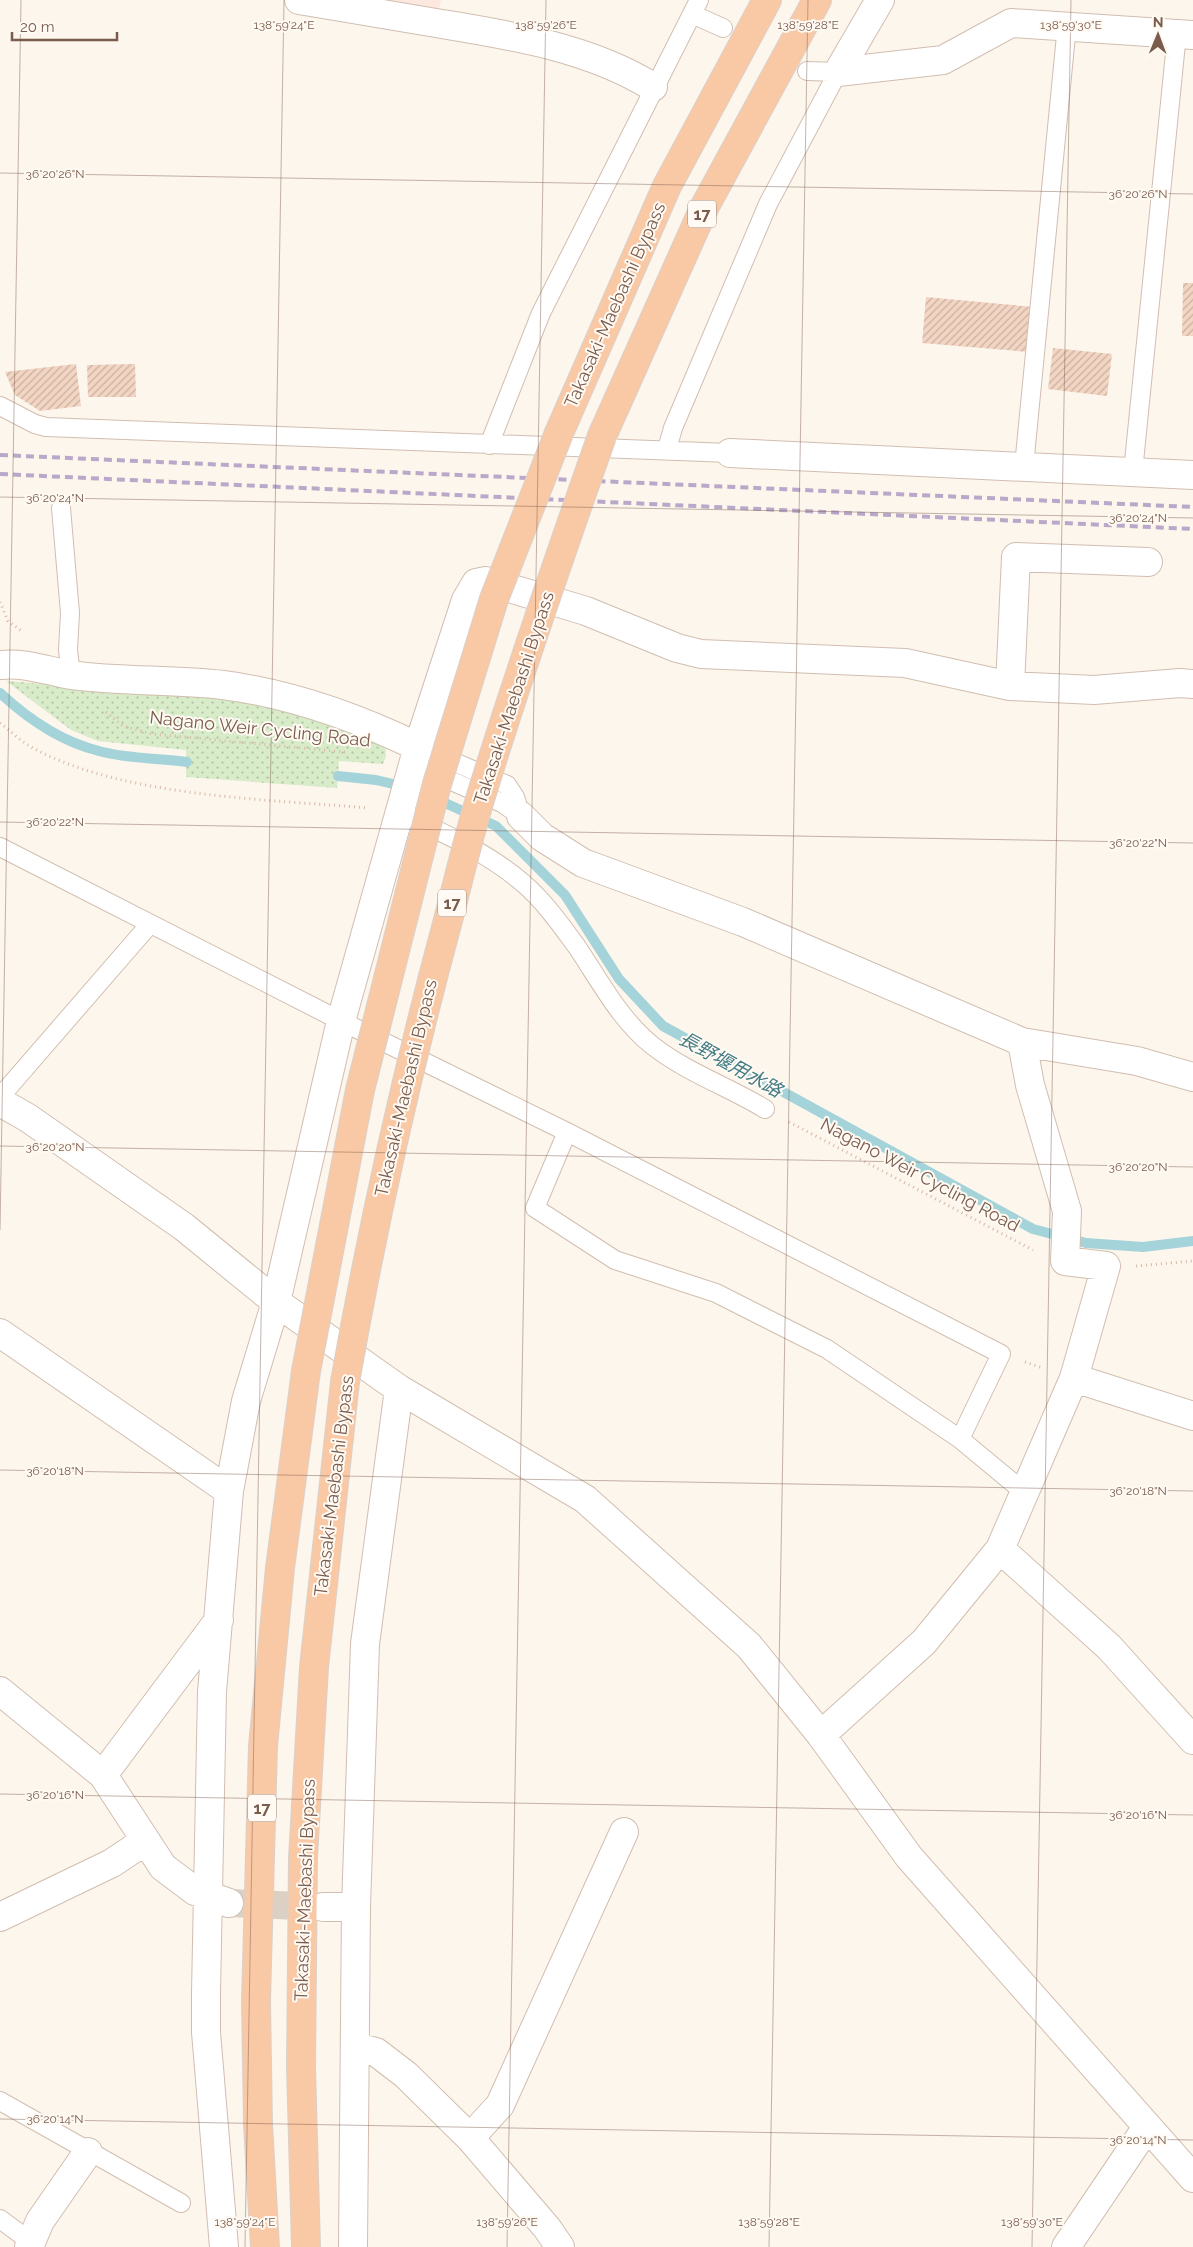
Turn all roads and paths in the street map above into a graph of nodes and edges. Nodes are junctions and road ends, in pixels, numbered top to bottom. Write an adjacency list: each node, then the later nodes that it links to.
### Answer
1 (299, 0): 11 (street)
2 (767, 0): 75 (highway, Takasaki-Maebashi Bypass / 17, bridge)
3 (817, 0): 72 (highway, Takasaki-Maebashi Bypass / 17, bridge)
4 (880, 0): 10 (street)
5 (696, 7): 7 (lane); 11 (lane)
6 (1067, 25): 8 (street); 10 (street); 16 (lane)
7 (723, 28)
8 (1185, 34): 17 (lane)
9 (807, 71): 10 (lane)
10 (838, 72): 14 (lane)
11 (653, 88): 13 (lane)
12 (0, 406): 13 (lane)
13 (488, 445): 14 (lane)
14 (667, 449): 15 (lane)
15 (730, 453): 16 (street)
16 (1024, 466): 17 (street)
17 (1133, 472): 18 (street)
18 (1193, 475)
19 (61, 508): 22 (lane)
20 (1148, 562): 24 (street)
21 (0, 665): 22 (street)
22 (71, 675): 28 (street)
23 (1193, 684): 24 (street)
24 (1010, 686): 28 (street)
25 (101, 709): 27 (path, Nagano Weir Cycling Road)
26 (0, 723): 29 (path)
27 (347, 752)
28 (415, 756): 29 (street); 30 (lane)
29 (400, 808): 33 (street); 38 (lane)
30 (521, 816): 34 (street)
31 (0, 847): 32 (lane)
32 (150, 924): 33 (lane); 36 (lane)
33 (341, 1020): 39 (lane); 43 (street)
34 (1022, 1042): 35 (street); 40 (street)
35 (1193, 1077)
36 (0, 1097)
37 (0, 1102): 43 (street)
38 (765, 1109): 40 (path, Nagano Weir Cycling Road)
39 (567, 1132): 45 (lane); 49 (lane)
40 (1065, 1254): 42 (street)
41 (1193, 1261): 42 (path)
42 (1106, 1266): 46 (street)
43 (276, 1302): 47 (street); 50 (street)
44 (0, 1333): 50 (street)
45 (1001, 1354): 46 (path); 49 (lane)
46 (1074, 1378): 48 (street); 51 (street)
47 (399, 1389): 55 (street); 62 (street)
48 (1193, 1416)
49 (960, 1439): 51 (lane)
50 (229, 1491): 53 (street)
51 (1024, 1492): 52 (street)
52 (1000, 1549): 55 (street); 56 (street)
53 (219, 1620): 57 (street); 60 (street)
54 (0, 1691): 57 (street)
55 (821, 1734): 66 (street)
56 (1193, 1740)
57 (103, 1774): 59 (street)
58 (624, 1832): 67 (street)
59 (145, 1841): 60 (street); 63 (street)
60 (219, 1900): 74 (street)
61 (323, 1907): 62 (street)
62 (356, 1907): 64 (street)
63 (2, 1914)
64 (356, 2047): 67 (street); 76 (street)
65 (0, 2101): 68 (lane)
66 (1147, 2127): 69 (street); 78 (street)
67 (470, 2138): 77 (street)
68 (88, 2152): 70 (lane); 73 (street)
69 (1193, 2178)
70 (181, 2202)
71 (0, 2219): 73 (lane)
72 (306, 2243)
73 (30, 2244)
74 (224, 2247)
75 (265, 2247)
76 (353, 2247)
77 (560, 2247)
78 (1066, 2247)

